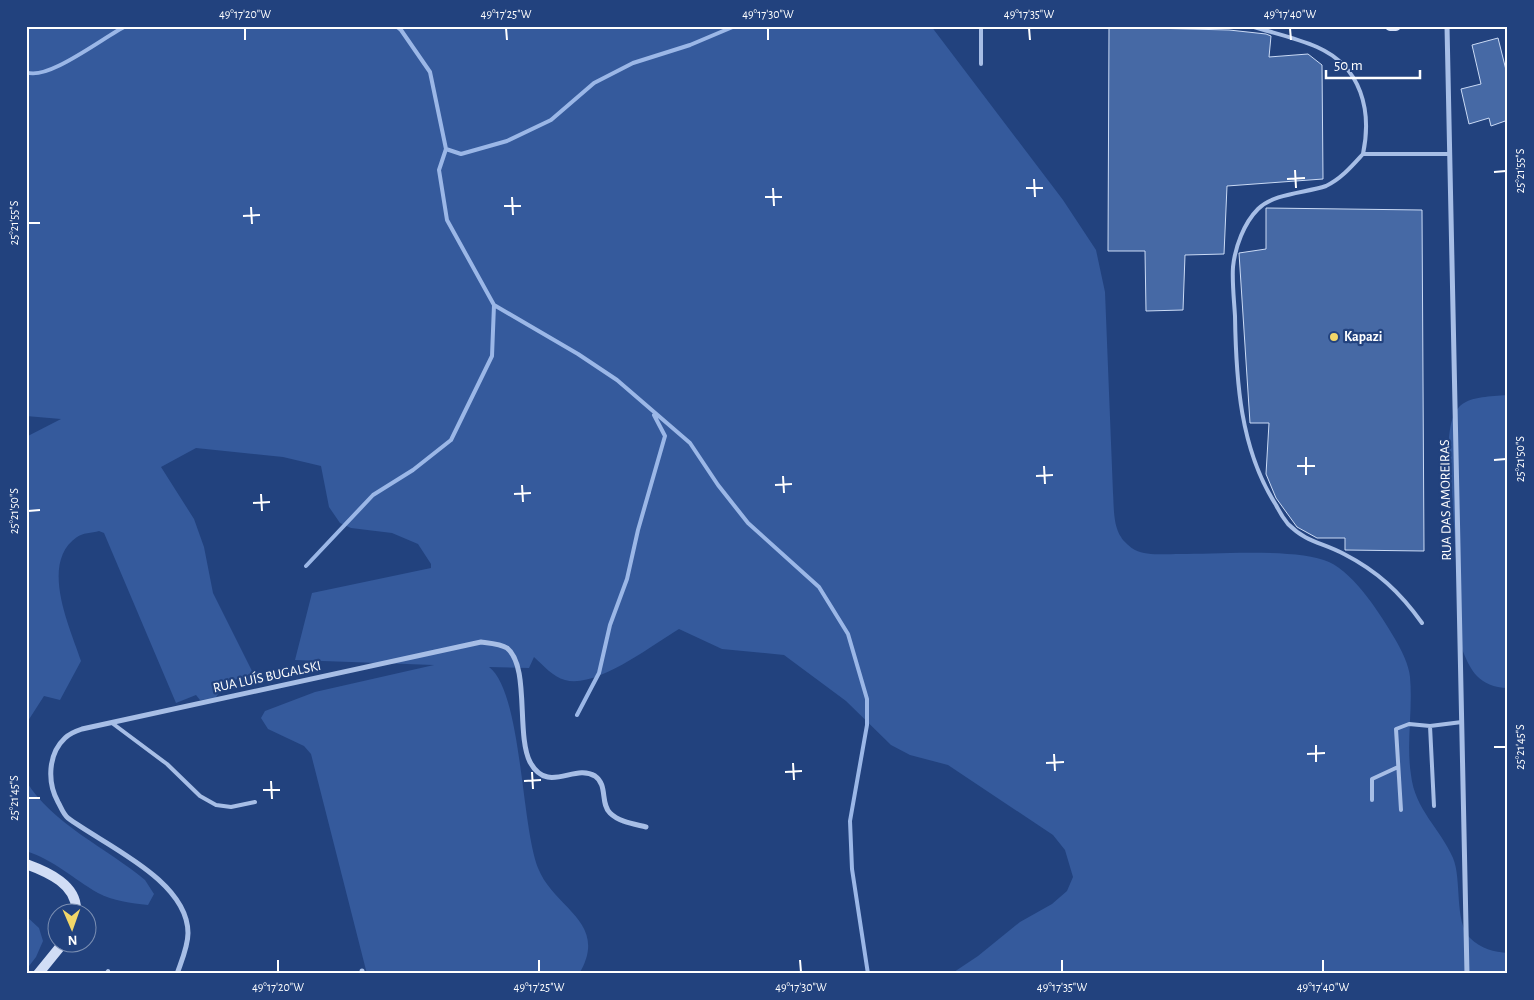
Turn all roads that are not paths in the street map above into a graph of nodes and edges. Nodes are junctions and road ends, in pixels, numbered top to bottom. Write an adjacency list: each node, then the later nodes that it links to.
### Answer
1 (981, 26): 6 (lane)
2 (1251, 26): 7 (lane)
3 (1390, 26): 4 (main road)
4 (1396, 26)
5 (1447, 26): 8 (street, RUA DAS AMOREIRAS)
6 (981, 64)
7 (1363, 154): 8 (lane); 9 (lane)
8 (1450, 154): 11 (street, RUA DAS AMOREIRAS)
9 (1422, 623)
10 (111, 722): 15 (lane); 18 (street, RUA LUÍS BUGALSKI); 23 (street, RUA LUÍS BUGALSKI)
11 (1462, 722): 12 (lane); 24 (street, RUA DAS AMOREIRAS)
12 (1430, 726): 13 (lane); 16 (lane)
13 (1398, 767): 14 (lane); 17 (lane)
14 (1372, 800)
15 (255, 802)
16 (1434, 806)
17 (1400, 810)
18 (646, 826)
19 (26, 864): 20 (main road)
20 (75, 902)
21 (56, 952): 22 (main road)
22 (38, 974)
23 (177, 974)
24 (1467, 974)

